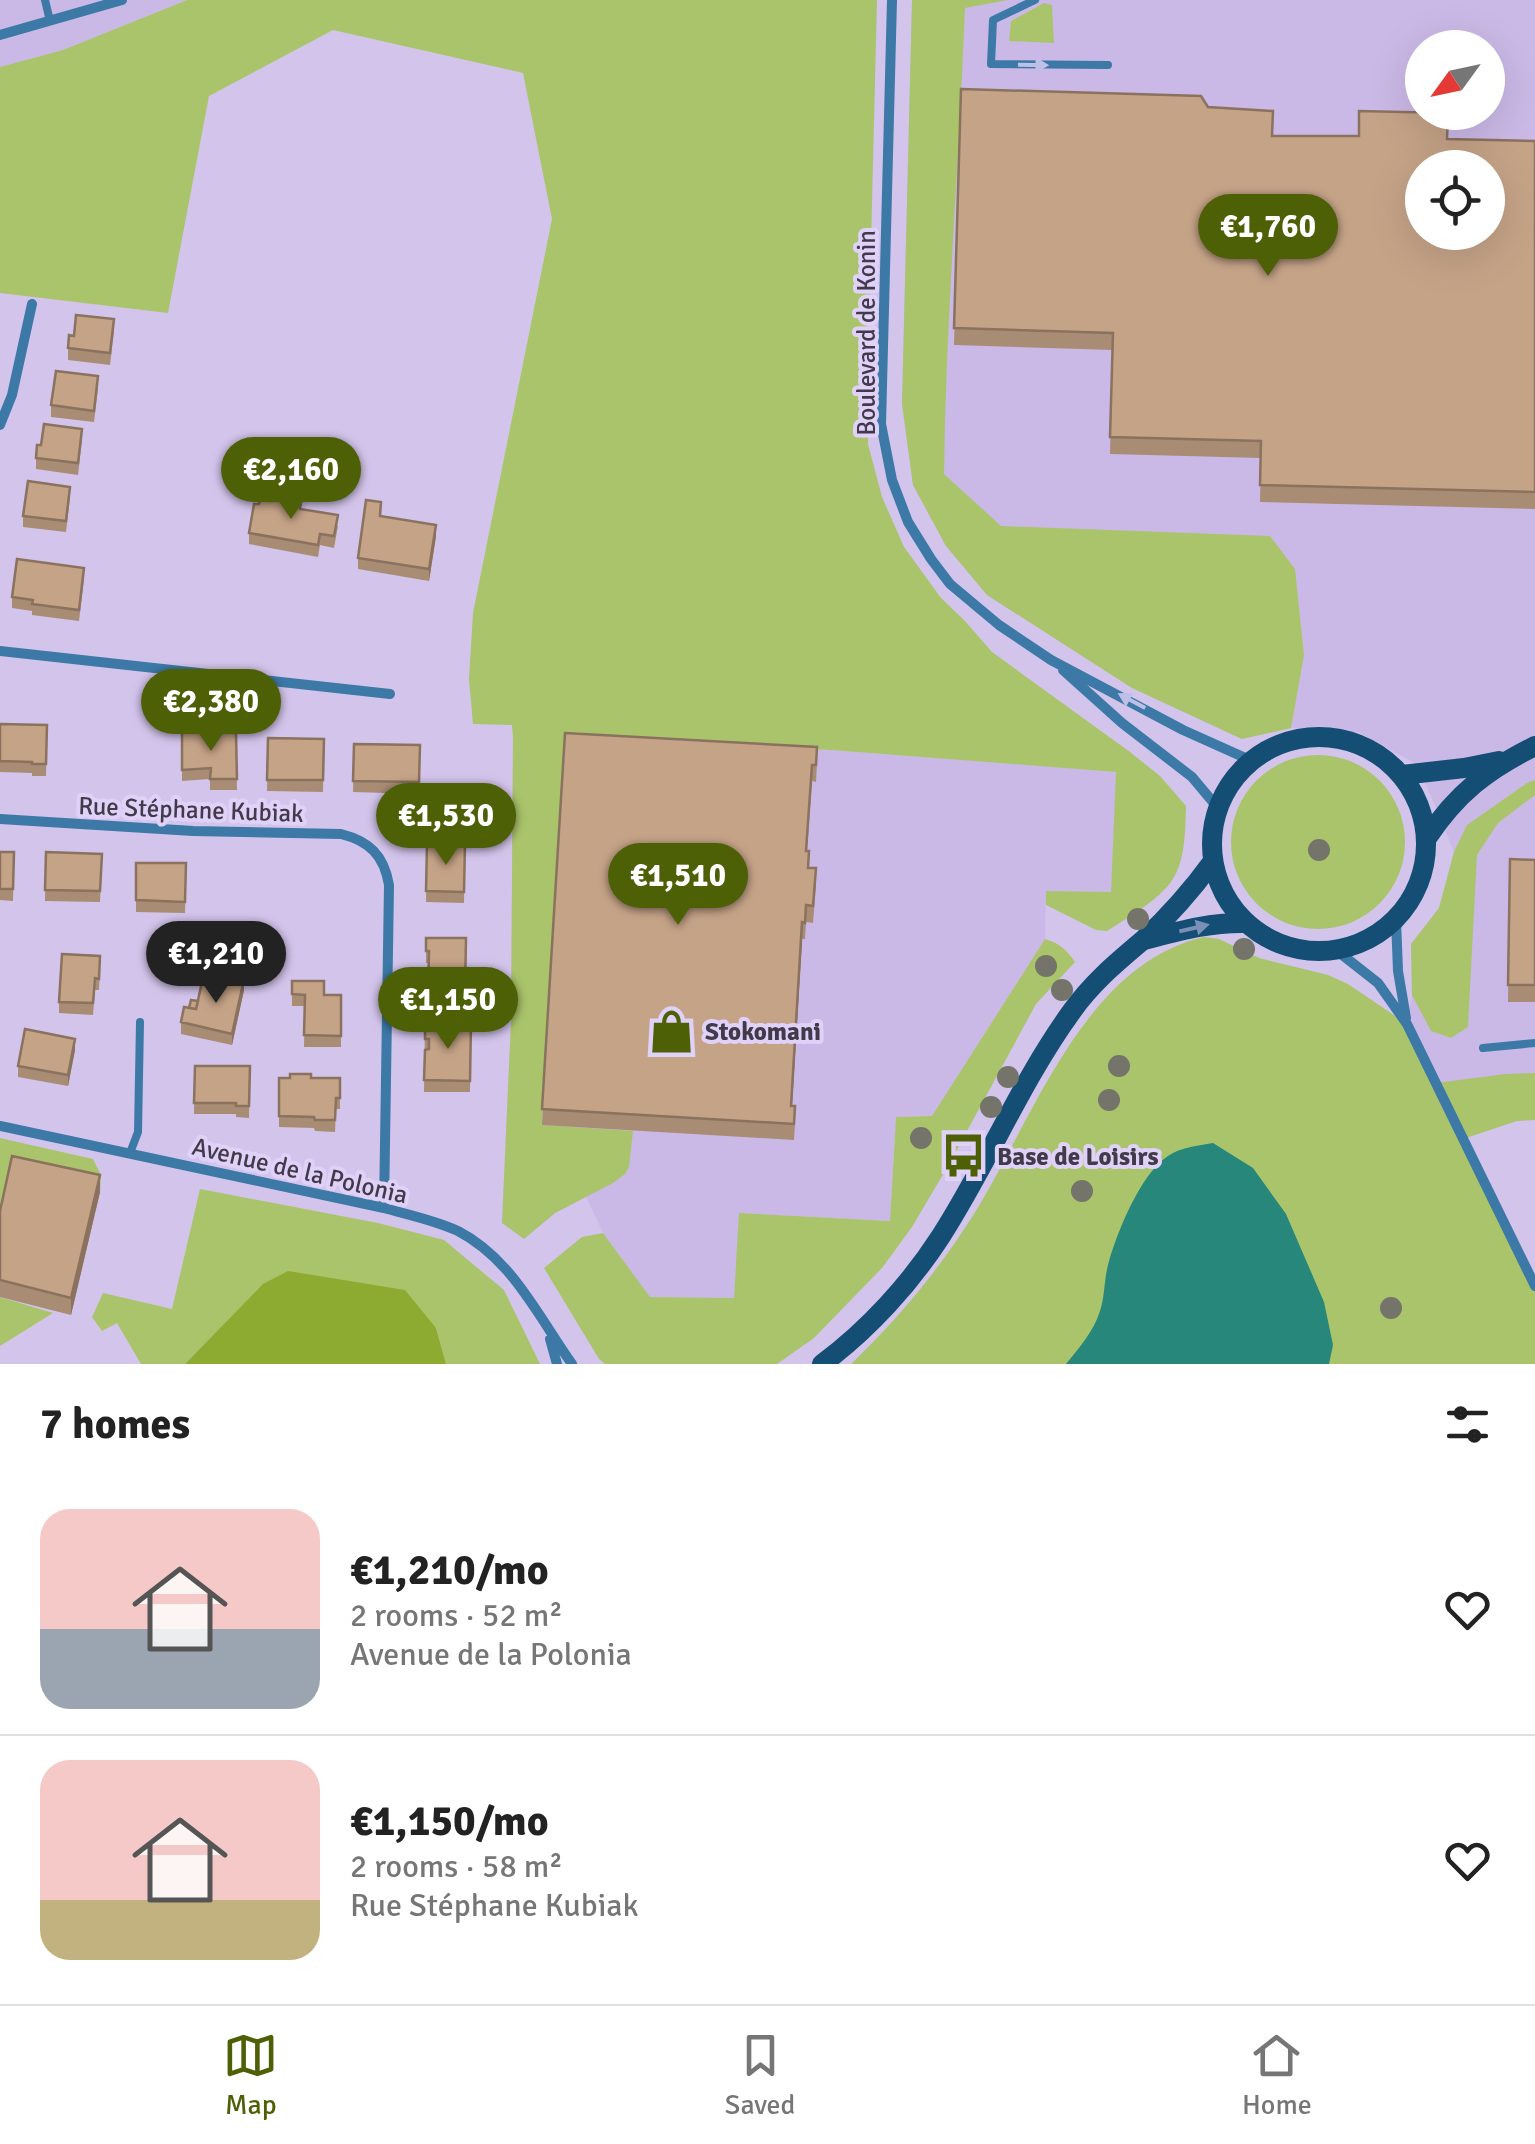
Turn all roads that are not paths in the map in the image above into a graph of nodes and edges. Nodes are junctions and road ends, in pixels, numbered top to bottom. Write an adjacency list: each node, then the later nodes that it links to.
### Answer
1 (45, 0): 5 (lane)
2 (122, 0): 5 (street)
3 (892, 0): 11 (street, Boulevard de Konin)
4 (1035, 0): 7 (lane, one-way to 7)
5 (50, 21): 6 (street)
6 (0, 35)
7 (1108, 64)
8 (32, 304): 9 (street)
9 (0, 425)
10 (0, 651): 12 (street)
11 (1050, 660): 15 (street, Boulevard de Konin, one-way to 11); 17 (street, Boulevard de Konin)
12 (390, 694)
13 (1535, 746): 14 (street)
14 (1512, 758): 16 (street); 19 (street)
15 (1250, 760): 16 (street); 17 (street)
16 (1402, 774): 19 (street)
17 (1218, 808): 20 (street)
18 (0, 819): 31 (street, Rue Stéphane Kubiak)
19 (1427, 838): 21 (street)
20 (1213, 862): 22 (street); 23 (street)
21 (1396, 920): 24 (street); 26 (street)
22 (1247, 923): 23 (street, one-way to 22); 24 (street)
23 (1142, 941): 36 (street)
24 (1336, 950): 26 (street)
25 (140, 1022): 30 (lane)
26 (1407, 1024): 32 (street)
27 (1535, 1043): 28 (lane)
28 (1483, 1048)
29 (0, 1126): 30 (street, Avenue de la Polonia)
30 (130, 1153): 31 (street, Avenue de la Polonia)
31 (384, 1208): 33 (street, Avenue de la Polonia)
32 (1535, 1286)
33 (547, 1329): 34 (street, Avenue de la Polonia); 35 (street, Avenue de la Polonia)
34 (558, 1364)
35 (572, 1364)
36 (822, 1364)

